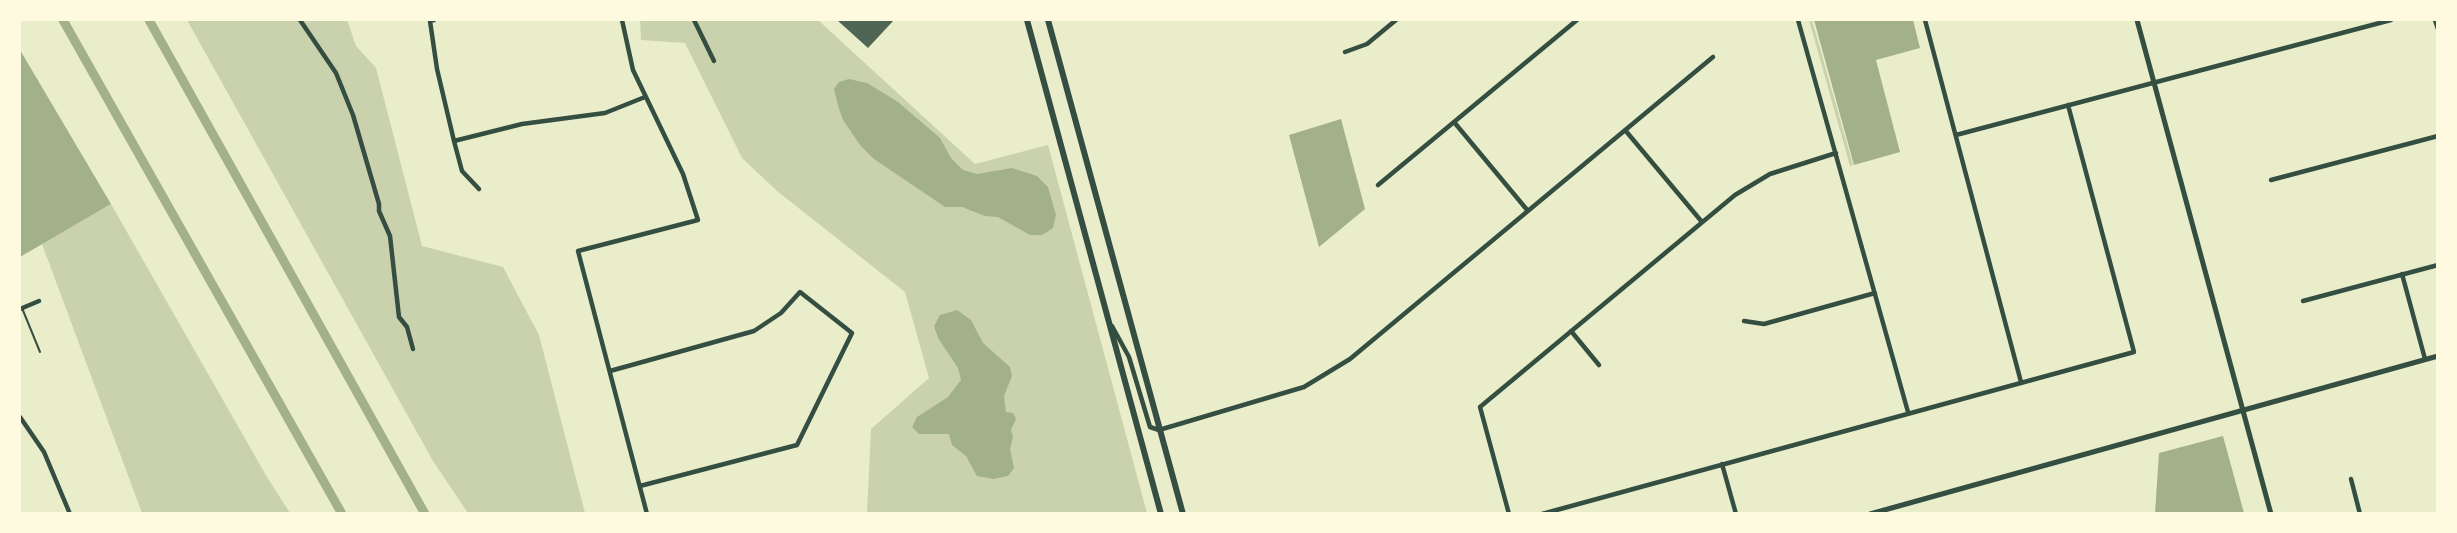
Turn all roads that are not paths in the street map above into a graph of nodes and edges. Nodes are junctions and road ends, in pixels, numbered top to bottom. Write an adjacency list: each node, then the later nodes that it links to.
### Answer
1 (300, 20): 41 (street)
2 (432, 20): 25 (street)
3 (622, 20): 19 (street)
4 (694, 20): 17 (street)
5 (1027, 20): 39 (main road)
6 (1048, 20): 51 (main road)
7 (1396, 20): 15 (street)
8 (1577, 20): 21 (street)
9 (1798, 20): 26 (street)
10 (1925, 20): 23 (street)
11 (2137, 20): 18 (street)
12 (2391, 20): 18 (street)
13 (2435, 20): 14 (street)
14 (2438, 29)
15 (1345, 52)
16 (1713, 57): 22 (street)
17 (714, 62)
18 (2154, 82): 20 (street); 48 (street)
19 (645, 97): 25 (street); 46 (street)
20 (2068, 105): 23 (street); 47 (street)
21 (1454, 122): 28 (street); 30 (street)
22 (1625, 130): 30 (street); 31 (street)
23 (1956, 135): 47 (street)
24 (2438, 136): 27 (street)
25 (454, 141): 29 (street)
26 (1836, 153): 31 (street); 34 (street)
27 (2271, 180)
28 (1377, 185)
29 (479, 189)
30 (1528, 211): 51 (street)
31 (1702, 222): 40 (street)
32 (2438, 265): 33 (street)
33 (2402, 274): 36 (street); 44 (street)
34 (1875, 293): 38 (street); 49 (street)
35 (39, 301): 37 (street)
36 (2303, 301)
37 (21, 308): 42 (lane)
38 (1744, 321)
39 (1110, 323): 51 (street); 57 (main road)
40 (1571, 331): 45 (street); 59 (street)
41 (413, 349)
42 (40, 352)
43 (2438, 356): 44 (street)
44 (2425, 359): 48 (street)
45 (1599, 365)
46 (610, 371): 54 (street); 54 (street)
47 (2021, 382): 49 (street)
48 (2243, 410): 62 (street); 63 (street)
49 (1908, 412): 52 (street)
50 (20, 417): 55 (street)
51 (1159, 430): 58 (main road)
52 (1722, 464): 60 (street); 61 (street)
53 (2351, 479): 64 (street)
54 (640, 486): 56 (street)
55 (70, 513)
56 (647, 513)
57 (1161, 513)
58 (1183, 513)
59 (1509, 513)
60 (1542, 513)
61 (1736, 513)
62 (1870, 513)
63 (2271, 513)
64 (2360, 513)

